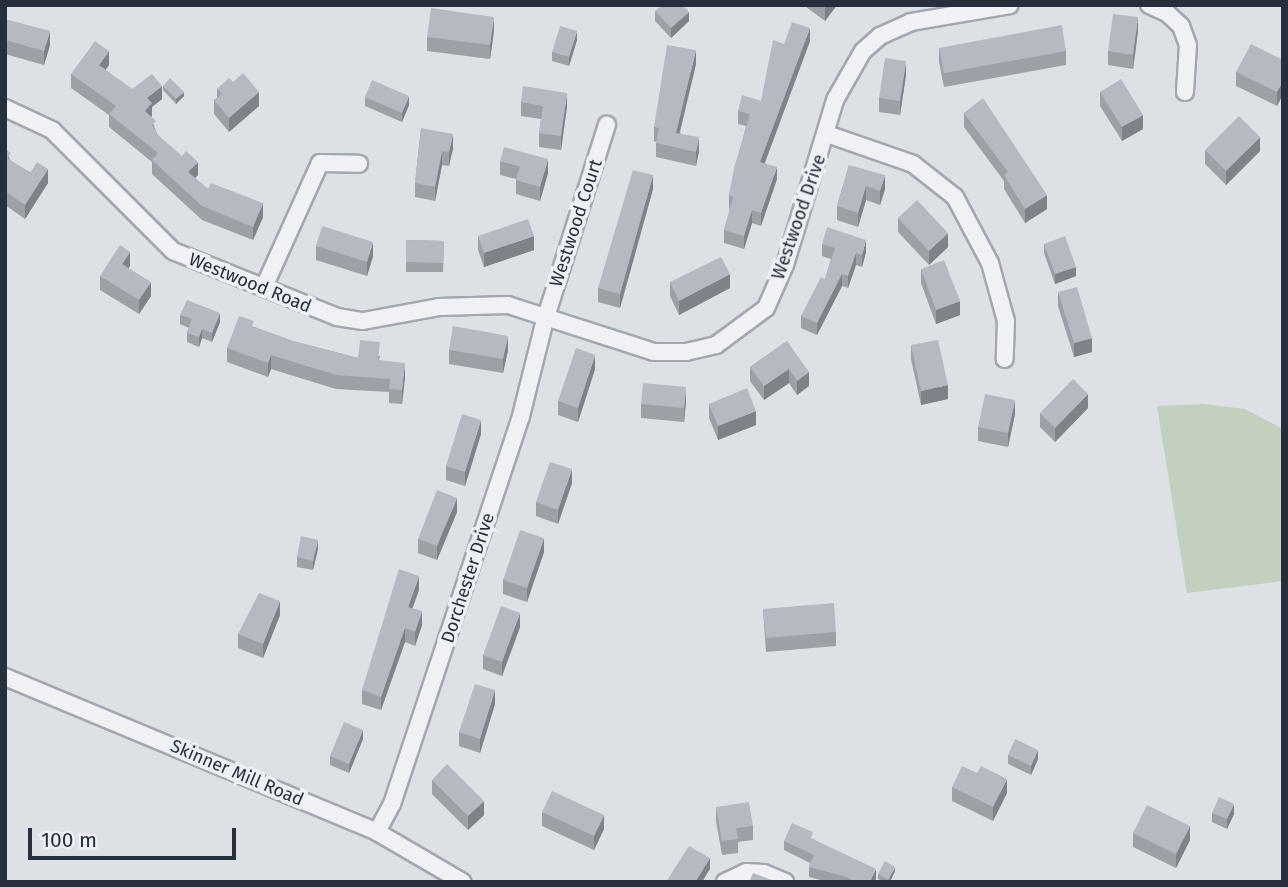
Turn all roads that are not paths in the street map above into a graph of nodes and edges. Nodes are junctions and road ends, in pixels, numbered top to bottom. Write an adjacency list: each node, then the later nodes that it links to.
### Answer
1 (1010, 5): 6 (street, Westwood Drive)
2 (1149, 5): 3 (street)
3 (1185, 92)
4 (5, 108): 8 (street, Westwood Road)
5 (607, 125): 9 (street, Westwood Court)
6 (827, 134): 9 (street, Westwood Drive); 10 (street)
7 (359, 164): 8 (street)
8 (264, 287): 9 (street, Westwood Road)
9 (545, 320): 12 (street, Dorchester Drive)
10 (1005, 359)
11 (5, 677): 12 (street, Skinner Mill Road)
12 (377, 832): 13 (street, Skinner Mill Road)
13 (463, 882)
14 (725, 882): 15 (street)
15 (785, 882)

